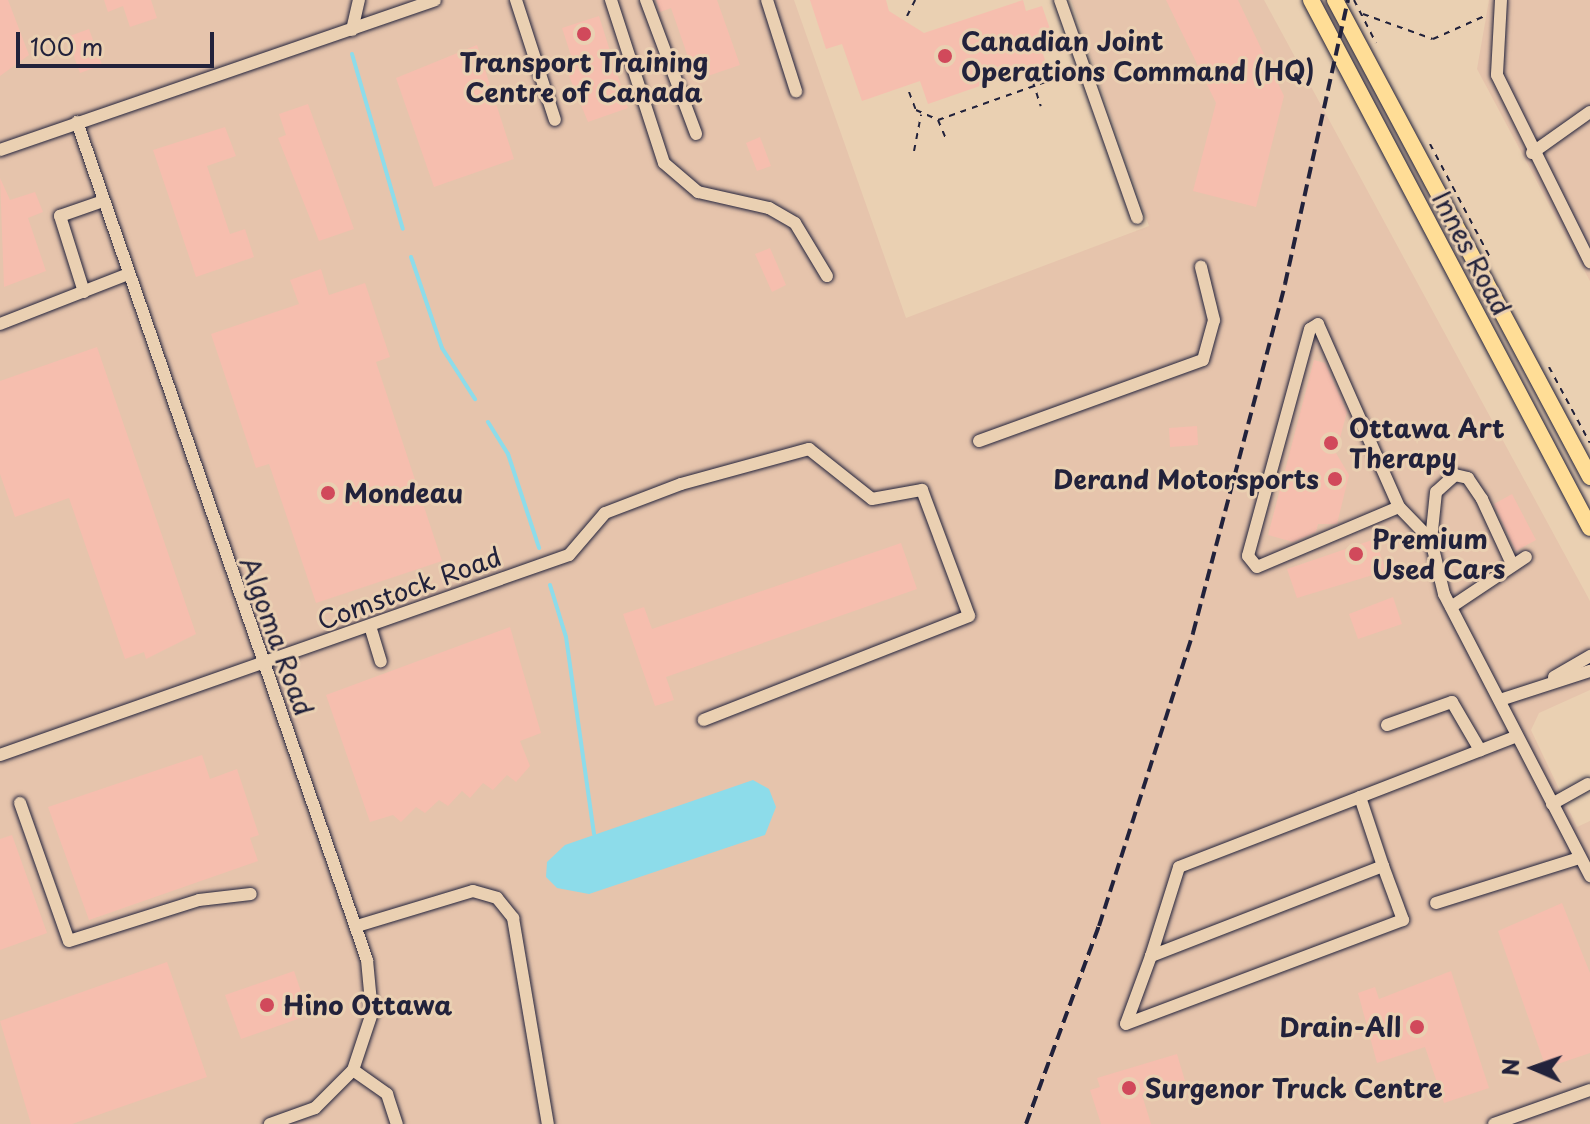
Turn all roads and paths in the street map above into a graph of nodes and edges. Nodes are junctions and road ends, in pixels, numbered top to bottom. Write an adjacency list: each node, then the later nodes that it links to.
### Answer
1 (359, 0): 15 (street)
2 (435, 0): 15 (street)
3 (516, 0): 25 (street)
4 (611, 0): 40 (street)
5 (646, 0): 28 (street)
6 (767, 0): 20 (street)
7 (915, 0): 14 (path)
8 (1060, 0): 35 (street)
9 (1311, 0): 48 (main road, Innes Road)
10 (1335, 0): 46 (main road, Innes Road)
11 (1354, 0): 13 (path)
12 (1500, 5): 13 (path); 33 (street)
13 (1361, 14): 16 (path)
14 (907, 16)
15 (352, 30): 27 (street)
16 (1380, 51)
17 (1072, 64): 19 (path)
18 (1029, 70): 19 (path)
19 (1035, 88): 22 (path); 26 (path)
20 (796, 91)
21 (909, 92): 24 (path)
22 (1041, 106)
23 (1590, 112): 33 (street)
24 (921, 114): 26 (path); 32 (path)
25 (555, 120)
26 (938, 120): 29 (path)
27 (77, 122): 31 (street); 34 (street, Algoma Road)
28 (696, 134)
29 (946, 139)
30 (1428, 140): 38 (path)
31 (0, 150)
32 (914, 151)
33 (1532, 153): 36 (street)
34 (103, 201): 39 (street, Algoma Road); 41 (street)
35 (1137, 218)
36 (1590, 262)
37 (1201, 267): 44 (street)
38 (1499, 272)
39 (128, 274): 41 (street); 56 (street, Algoma Road)
40 (827, 276)
41 (84, 292): 42 (street)
42 (0, 324)
43 (1542, 354): 45 (path)
44 (979, 441)
45 (1590, 443)
46 (1590, 477)
47 (1399, 507): 47 (street); 49 (street)
48 (1590, 528)
49 (1431, 540): 51 (street); 52 (street)
50 (1526, 557): 51 (street)
51 (1512, 564): 52 (street)
52 (1451, 607): 59 (street)
53 (370, 626): 55 (street); 56 (street, Comstock Road); 60 (street, Comstock Road)
54 (1590, 656): 58 (street)
55 (381, 661)
56 (262, 665): 64 (street, Comstock Road); 74 (street, Algoma Road)
57 (1590, 671): 58 (street)
58 (1545, 683): 59 (street)
59 (1500, 700): 62 (street)
60 (704, 720)
61 (1387, 725): 63 (street)
62 (1517, 736): 63 (street); 68 (street)
63 (1480, 750): 66 (street)
64 (0, 755)
65 (1588, 784): 68 (street)
66 (1360, 797): 70 (street); 75 (street)
67 (20, 803): 72 (street)
68 (1552, 804): 69 (street)
69 (1580, 858): 71 (street); 73 (street)
70 (1383, 866): 75 (street); 75 (street)
71 (1590, 876)
72 (251, 894)
73 (1436, 903)
74 (357, 926): 76 (street, Algoma Road); 80 (street)
75 (1151, 956)
76 (353, 1070): 78 (street, Algoma Road); 79 (street)
77 (1590, 1090): 81 (street)
78 (270, 1124)
79 (397, 1124)
80 (548, 1124)
81 (1494, 1124)

